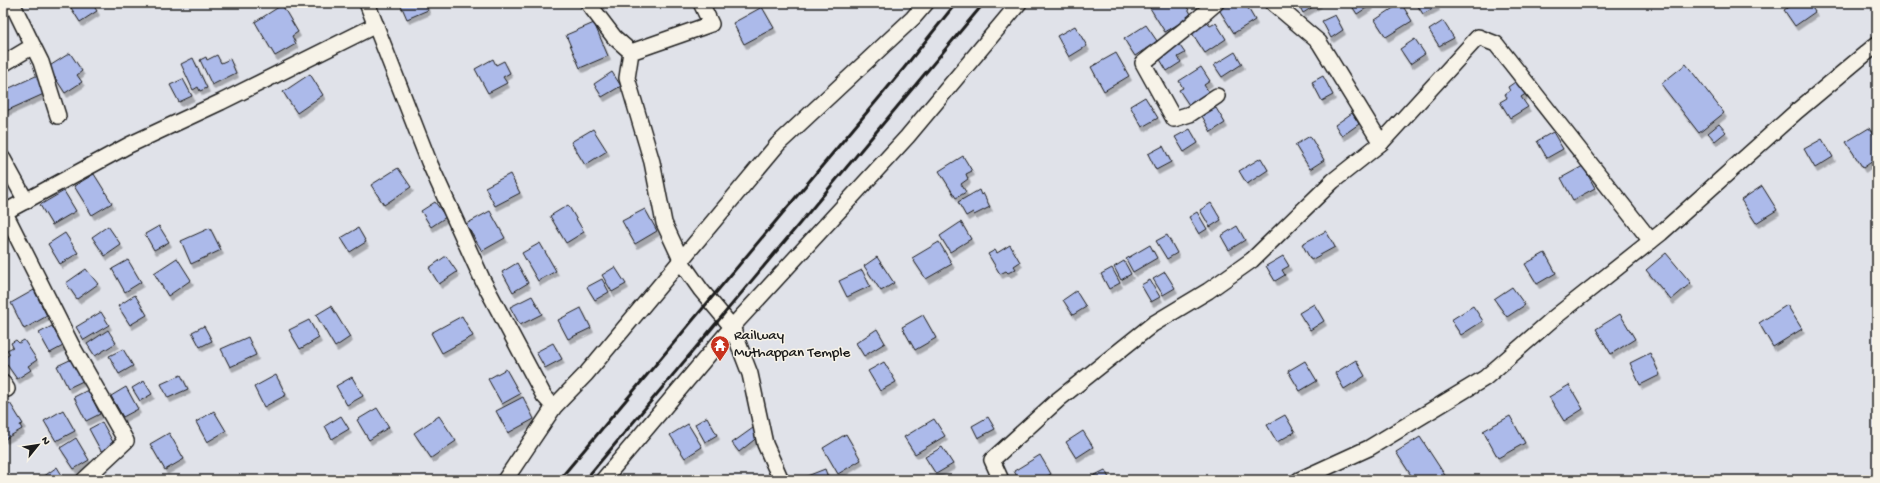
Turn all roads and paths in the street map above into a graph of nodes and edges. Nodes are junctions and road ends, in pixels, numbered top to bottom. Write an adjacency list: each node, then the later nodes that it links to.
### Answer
1 (12, 3): 11 (street)
2 (367, 3): 9 (street)
3 (588, 3): 12 (street)
4 (701, 3): 12 (street)
5 (926, 3): 21 (street)
6 (1019, 3): 22 (street)
7 (1216, 3): 14 (street)
8 (1273, 3): 16 (street)
9 (376, 25): 18 (street); 23 (street)
10 (1877, 44): 20 (street)
11 (33, 46): 13 (street); 15 (street)
12 (631, 52): 21 (street)
13 (3, 64)
14 (1217, 96)
15 (58, 116)
16 (1381, 142): 20 (street); 28 (street)
17 (3, 159): 18 (street)
18 (26, 201): 19 (street)
19 (4, 213): 24 (street)
20 (1651, 241): 29 (street)
21 (682, 261): 22 (street); 23 (street)
22 (732, 327): 26 (street); 27 (street)
23 (554, 407): 25 (street)
24 (84, 480)
25 (505, 480)
26 (603, 480)
27 (781, 480)
28 (1001, 480)
29 (1299, 480)

